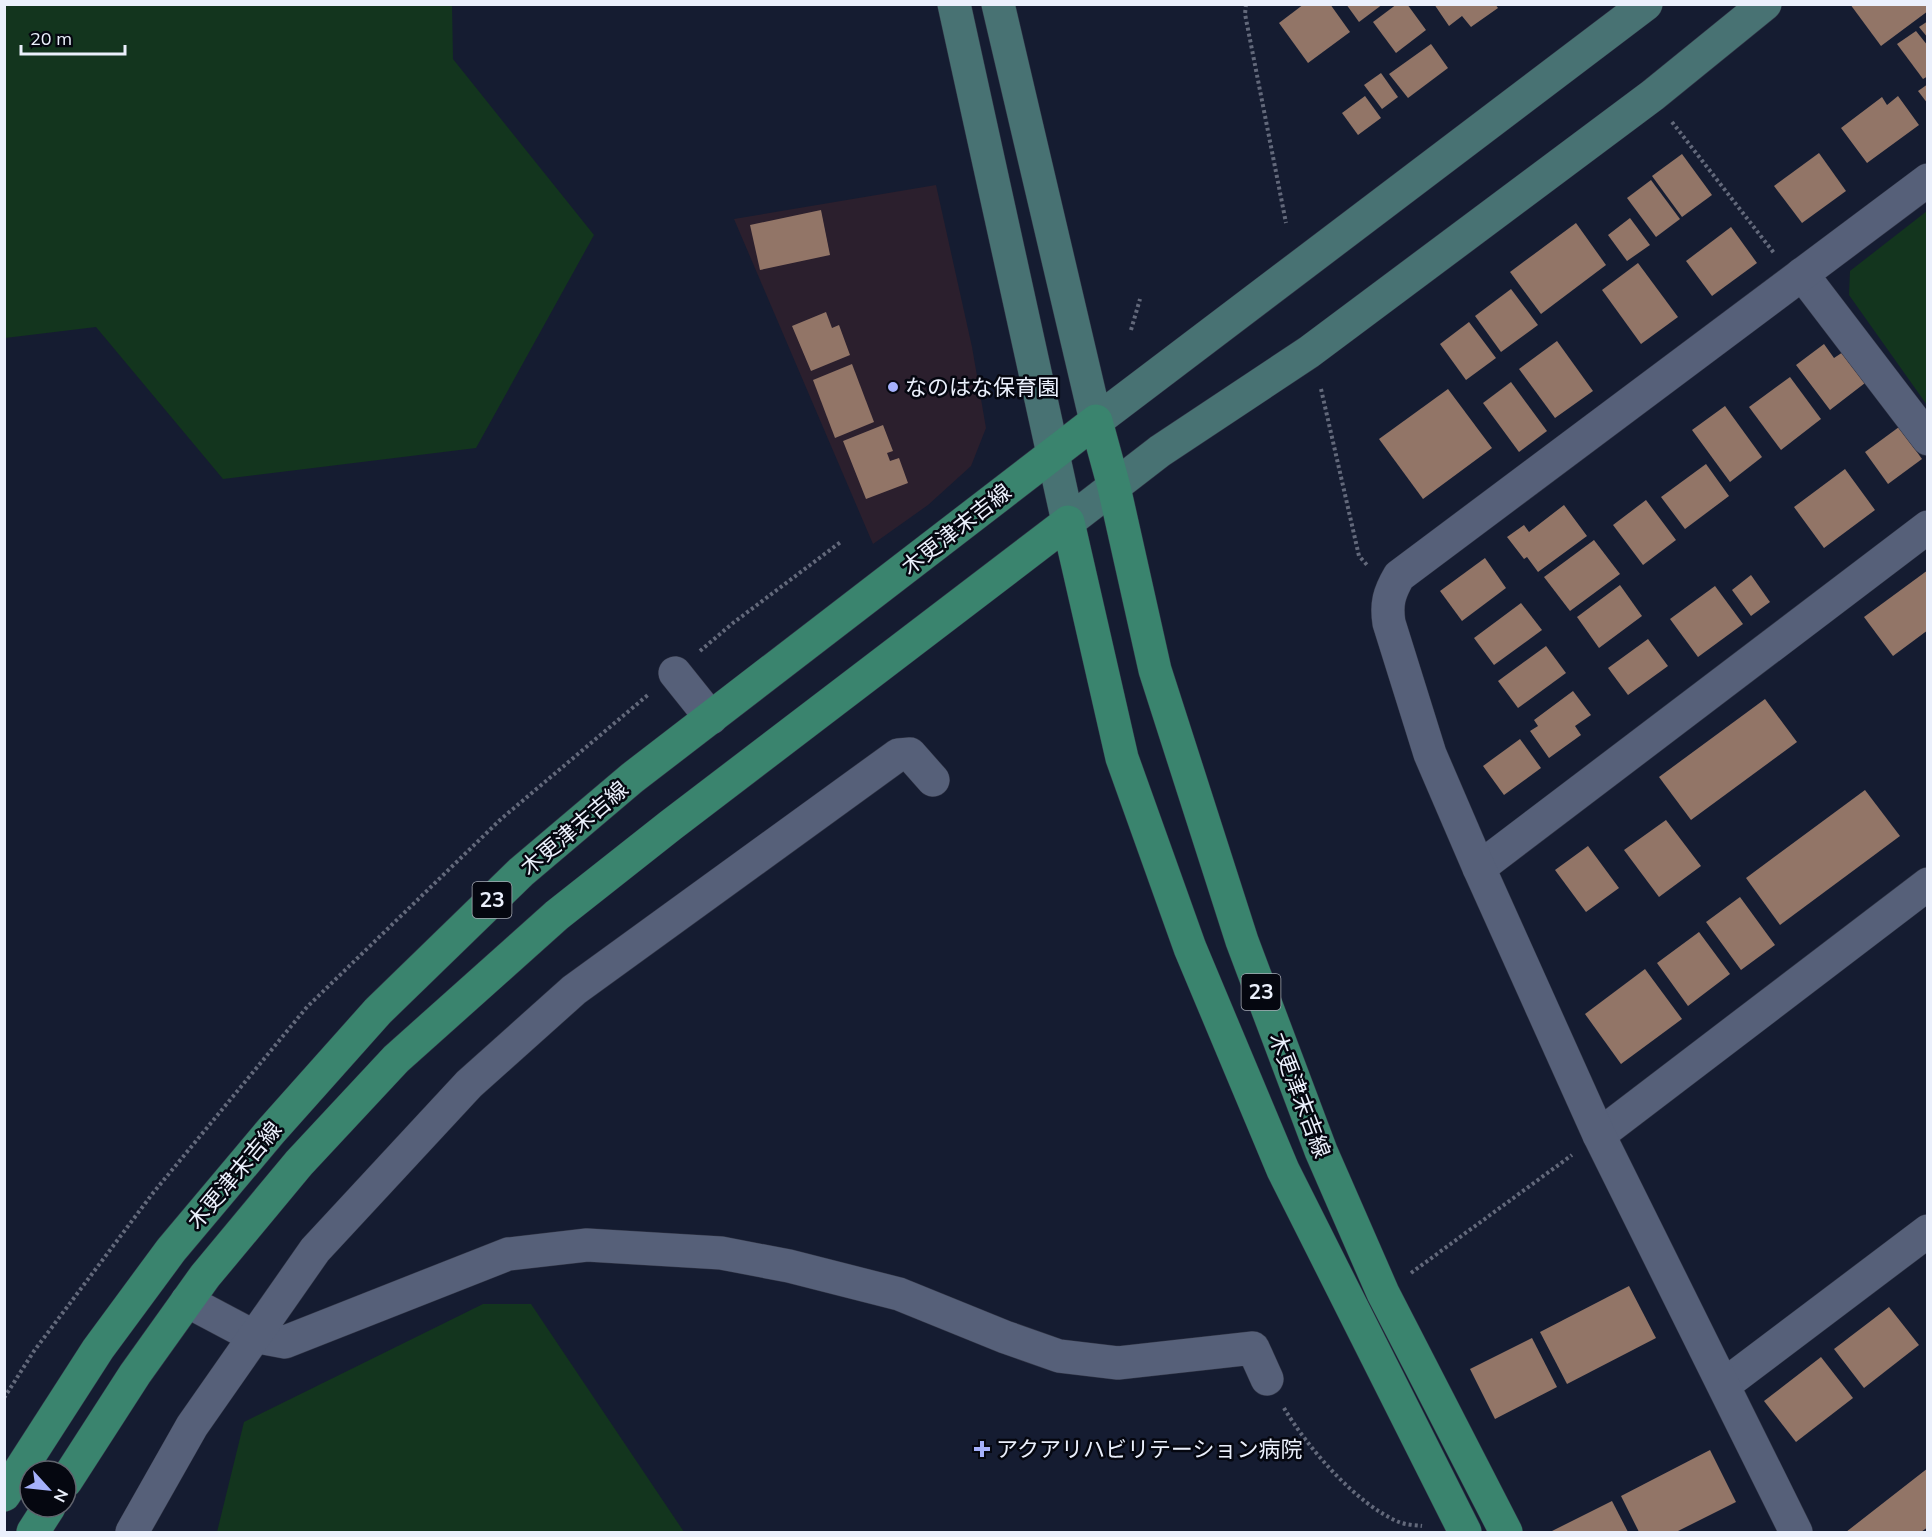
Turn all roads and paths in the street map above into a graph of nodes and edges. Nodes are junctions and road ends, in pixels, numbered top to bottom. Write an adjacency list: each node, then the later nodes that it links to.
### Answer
1 (954, 4): 15 (street)
2 (998, 4): 13 (street)
3 (1246, 4): 8 (path)
4 (1646, 4): 13 (street)
5 (1765, 4): 16 (street)
6 (1671, 121): 9 (path)
7 (1928, 180): 9 (street)
8 (1286, 223)
9 (1799, 277): 14 (street); 19 (street)
10 (1140, 299): 11 (path)
11 (1131, 330)
12 (1322, 390): 19 (path)
13 (1096, 421): 15 (main road, 木更津末吉線 / 23); 16 (main road, 木更津末吉線 / 23)
14 (1928, 439)
15 (1053, 454): 17 (street); 21 (main road, 木更津末吉線 / 23)
16 (1114, 487): 17 (street); 27 (main road, 木更津末吉線 / 23)
17 (1068, 522): 28 (main road, 木更津末吉線 / 23); 38 (main road, 木更津末吉線 / 23)
18 (1928, 527): 23 (street)
19 (1389, 592): 23 (street)
20 (675, 673): 21 (street)
21 (711, 718): 33 (main road, 木更津末吉線 / 23)
22 (933, 780): 29 (street)
23 (1479, 868): 25 (street)
24 (1928, 884): 25 (street)
25 (1599, 1135): 27 (path); 31 (street)
26 (1928, 1231): 31 (street)
27 (1383, 1293): 39 (main road, 木更津末吉線 / 23)
28 (187, 1301): 29 (street); 32 (main road, 木更津末吉線 / 23)
29 (253, 1336): 30 (street); 37 (street)
30 (1267, 1379): 35 (path)
31 (1724, 1385): 40 (street)
32 (78, 1462)
33 (4, 1495)
34 (42, 1519): 36 (main road)
35 (1423, 1526)
36 (33, 1533)
37 (132, 1533)
38 (1465, 1533)
39 (1506, 1533)
40 (1796, 1533)

